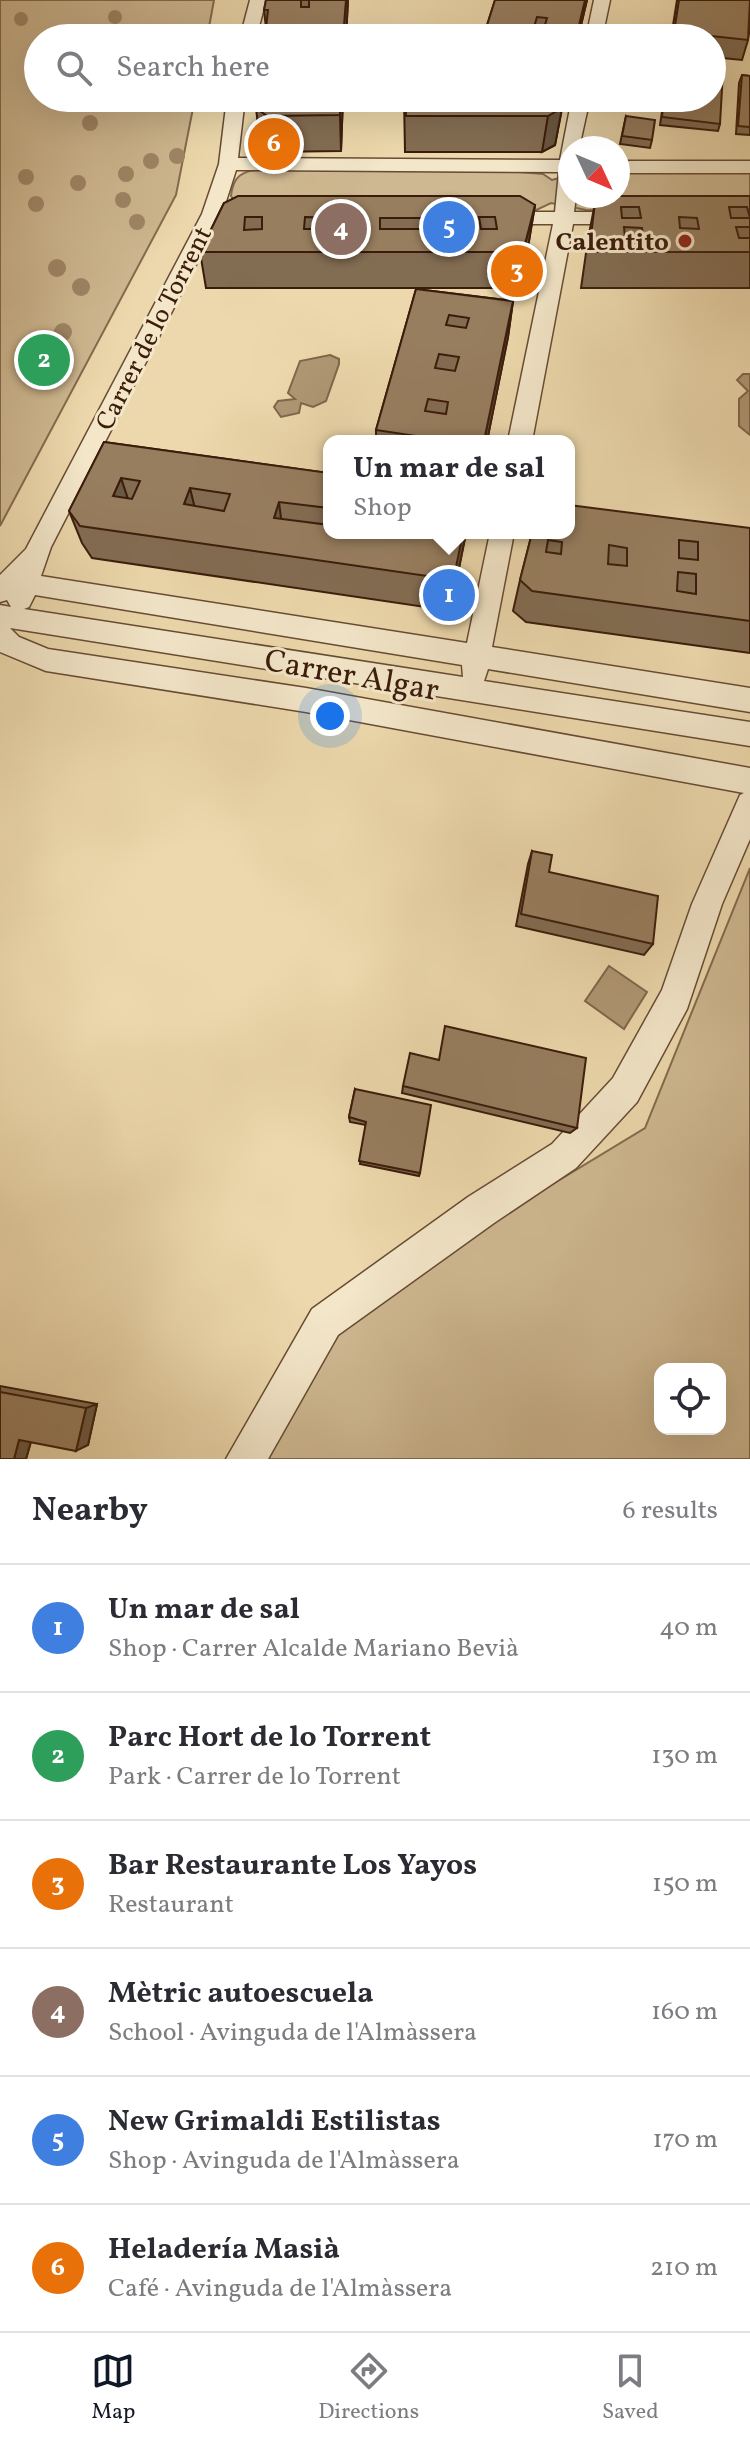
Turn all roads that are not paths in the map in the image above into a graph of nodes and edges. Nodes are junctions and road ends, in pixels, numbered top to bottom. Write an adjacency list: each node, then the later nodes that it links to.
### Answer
1 (238, 0): 4 (street)
2 (258, 0): 5 (street)
3 (602, 0): 6 (street)
4 (239, 24)
5 (252, 24)
6 (597, 24)
7 (234, 112): 11 (street, Carrer de lo Torrent)
8 (578, 112): 9 (street)
9 (573, 136)
10 (558, 157): 11 (street)
11 (228, 164): 20 (street, Carrer de lo Torrent)
12 (630, 167): 13 (street)
13 (750, 167)
14 (565, 208): 16 (street)
15 (472, 218): 16 (street)
16 (564, 218): 17 (street); 18 (street)
17 (657, 218)
18 (521, 435)
19 (501, 539): 24 (street)
20 (39, 547): 21 (street); 22 (street, Carrer de lo Torrent)
21 (0, 570)
22 (18, 607): 23 (street, Carrer Algar); 24 (street, Carrer Algar); 25 (street, Carrer Algar)
23 (0, 635): 28 (street, Carrer Algar)
24 (478, 654): 25 (street); 26 (street, Carrer Algar)
25 (471, 690): 27 (street, Carrer Algar)
26 (750, 700)
27 (750, 734)
28 (750, 781)
29 (750, 804): 30 (street)
30 (246, 1459)

